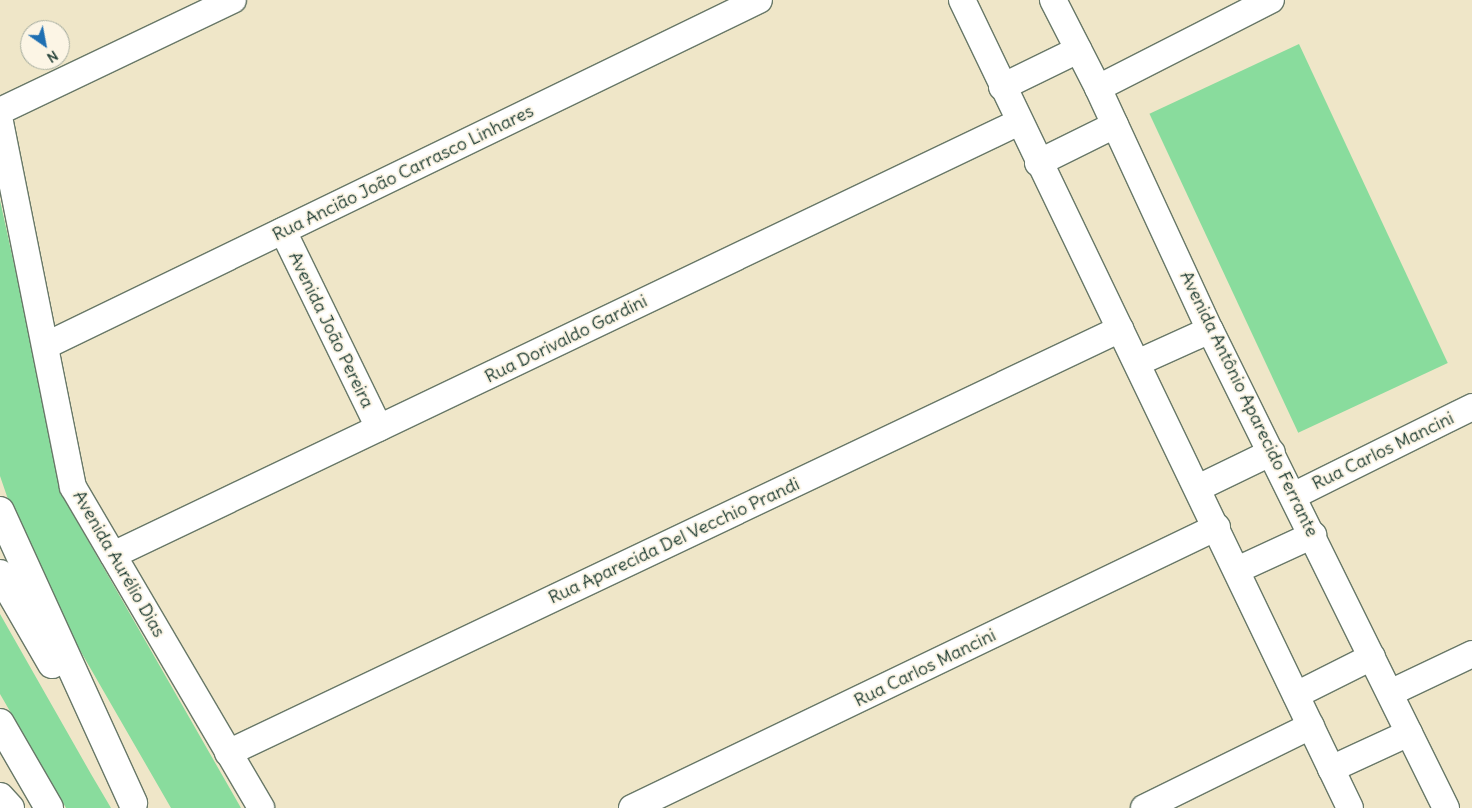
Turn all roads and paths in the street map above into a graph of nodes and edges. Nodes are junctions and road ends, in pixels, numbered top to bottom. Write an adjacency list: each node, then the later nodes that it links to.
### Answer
1 (233, 0): 9 (street)
2 (759, 0): 14 (street, Rua Ancião João Carrasco Linhares)
3 (962, 0): 7 (street)
4 (1053, 0): 6 (street, Avenida Antônio Aparecido Ferrante)
5 (1271, 0): 8 (street)
6 (1078, 50): 7 (street); 8 (street, Avenida Antônio Aparecido Ferrante)
7 (1002, 87): 11 (street)
8 (1098, 88): 12 (street, Avenida Antônio Aparecido Ferrante)
9 (0, 111)
10 (0, 122): 17 (street, Avenida Aurélio Dias)
11 (1019, 122): 13 (street); 20 (street, Rua Dorivaldo Gardini)
12 (1115, 126): 13 (street); 16 (street, Avenida Antônio Aparecido Ferrante)
13 (1038, 163): 15 (street)
14 (282, 231): 17 (street, Rua Ancião João Carrasco Linhares); 20 (street, Avenida João Pereira)
15 (1120, 329): 18 (street); 37 (street, Rua Aparecida Del Vecchio Prandi)
16 (1210, 330): 18 (street); 21 (street, Avenida Antônio Aparecido Ferrante)
17 (47, 346): 27 (street, Avenida Aurélio Dias)
18 (1137, 363): 22 (street)
19 (1472, 407): 23 (street, Rua Carlos Mancini)
20 (379, 428): 27 (street, Rua Dorivaldo Gardini)
21 (1272, 452): 22 (street); 23 (street, Avenida Antônio Aparecido Ferrante)
22 (1198, 488): 25 (street)
23 (1293, 496): 26 (street, Avenida Antônio Aparecido Ferrante)
24 (0, 511): 40 (highway)
25 (1217, 527): 28 (street); 44 (street, Rua Carlos Mancini)
26 (1313, 535): 28 (street); 31 (street, Avenida Antônio Aparecido Ferrante)
27 (113, 555): 37 (street, Avenida Aurélio Dias)
28 (1237, 570): 33 (street)
29 (0, 574): 40 (highway)
30 (1472, 654): 32 (street)
31 (1372, 657): 32 (street, Avenida Antônio Aparecido Ferrante); 33 (street)
32 (1390, 693): 36 (street, Avenida Antônio Aparecido Ferrante)
33 (1296, 695): 35 (street)
34 (0, 723): 42 (highway)
35 (1311, 726): 38 (street); 45 (street)
36 (1409, 733): 38 (street); 47 (street, Avenida Antônio Aparecido Ferrante)
37 (228, 753): 43 (street, Avenida Aurélio Dias)
38 (1331, 769): 46 (street)
39 (0, 797): 41 (highway)
40 (135, 806)
41 (10, 808)
42 (49, 808)
43 (261, 808)
44 (632, 808)
45 (1144, 808)
46 (1350, 808)
47 (1446, 808)

